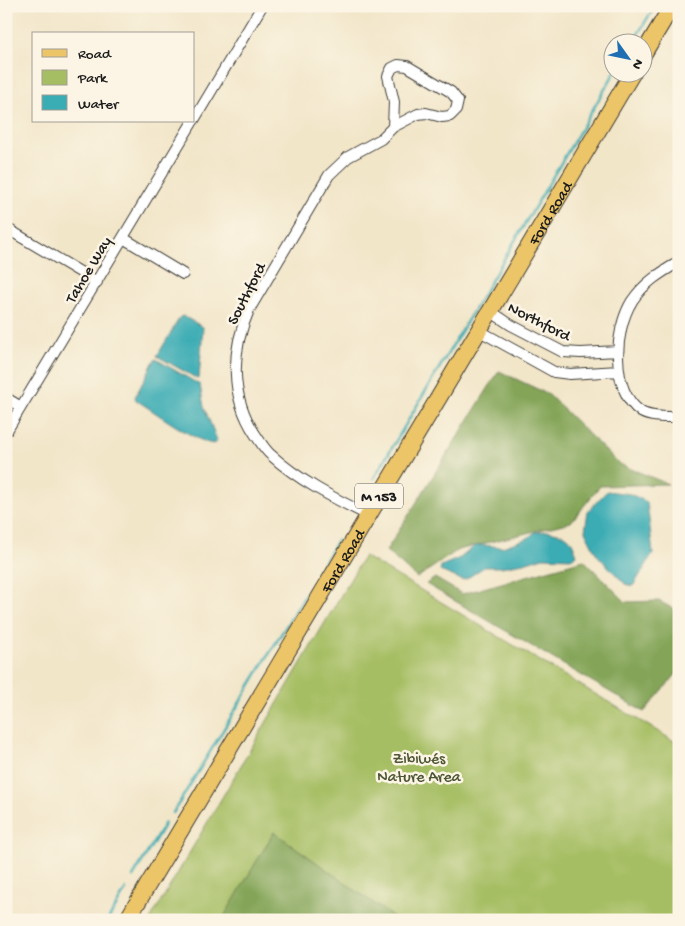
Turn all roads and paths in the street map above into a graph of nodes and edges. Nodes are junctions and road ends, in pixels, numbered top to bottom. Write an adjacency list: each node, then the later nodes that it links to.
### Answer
1 (262, 6): 5 (street, Tahoe Way)
2 (672, 6): 3 (main road)
3 (652, 39)
4 (627, 82): 13 (main road, Ford Road / M 153)
5 (195, 118)
6 (192, 122): 9 (street, Tahoe Way)
7 (393, 127): 7 (street, Southford); 21 (street, Southford)
8 (6, 228): 12 (street)
9 (123, 238): 11 (street); 12 (street, Tahoe Way)
10 (679, 262): 15 (street)
11 (183, 274)
12 (97, 282): 18 (street, Tahoe Way)
13 (490, 311): 14 (main road, Ford Road / M 153); 15 (street, Northford)
14 (478, 330): 16 (street); 21 (main road, Ford Road / M 153)
15 (618, 351): 16 (street)
16 (619, 371): 19 (street)
17 (6, 398): 18 (street)
18 (21, 407): 20 (street, Tahoe Way)
19 (679, 417)
20 (6, 432)
21 (368, 514): 22 (main road, Ford Road / M 153)
22 (127, 920)

